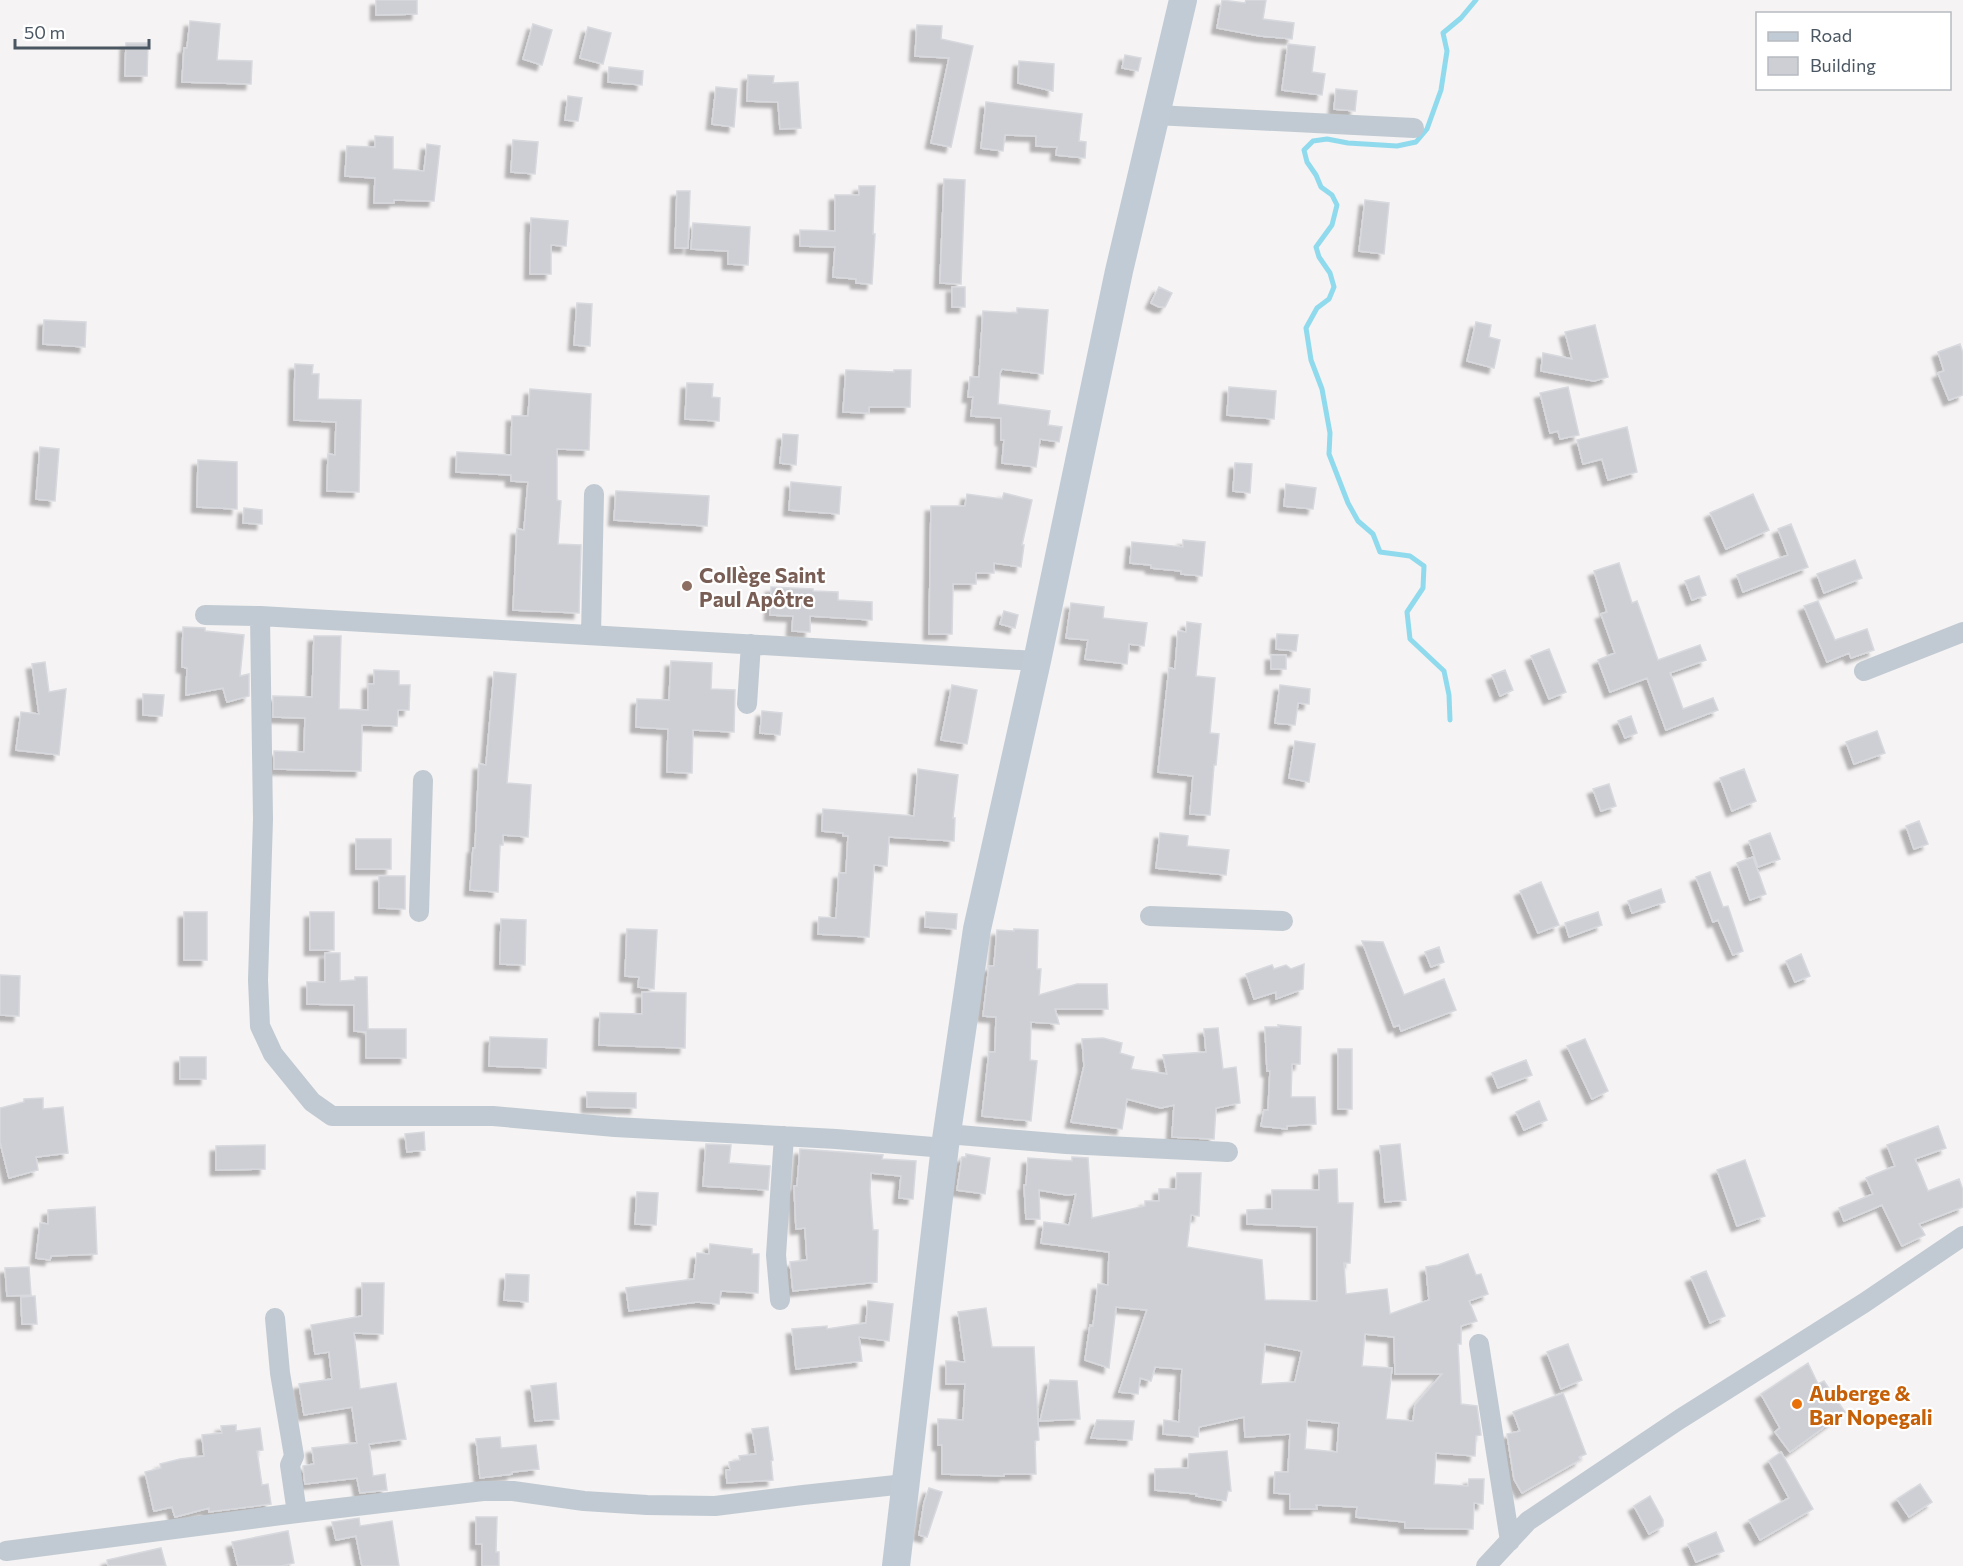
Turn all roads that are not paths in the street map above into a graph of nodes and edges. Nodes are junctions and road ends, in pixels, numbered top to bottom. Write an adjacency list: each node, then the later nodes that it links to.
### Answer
1 (1183, 0): 2 (street)
2 (1155, 116): 3 (street); 10 (street)
3 (1414, 128)
4 (594, 494): 8 (street)
5 (206, 615): 6 (street)
6 (260, 616): 8 (street); 17 (street)
7 (1963, 632): 11 (street)
8 (591, 635): 9 (street)
9 (751, 644): 10 (street); 12 (street)
10 (1037, 661): 18 (street)
11 (1864, 671)
12 (747, 705)
13 (423, 780): 14 (street)
14 (419, 912)
15 (1150, 916): 16 (street)
16 (1283, 921)
17 (784, 1136): 18 (street); 21 (street)
18 (946, 1141): 19 (street); 24 (street)
19 (1228, 1152)
20 (1963, 1236): 26 (street)
21 (780, 1300)
22 (275, 1318): 25 (street)
23 (1479, 1344): 26 (street)
24 (905, 1485): 25 (street); 28 (street)
25 (297, 1512): 27 (street)
26 (1510, 1541): 29 (street)
27 (6, 1551)
28 (896, 1566)
29 (1486, 1566)

